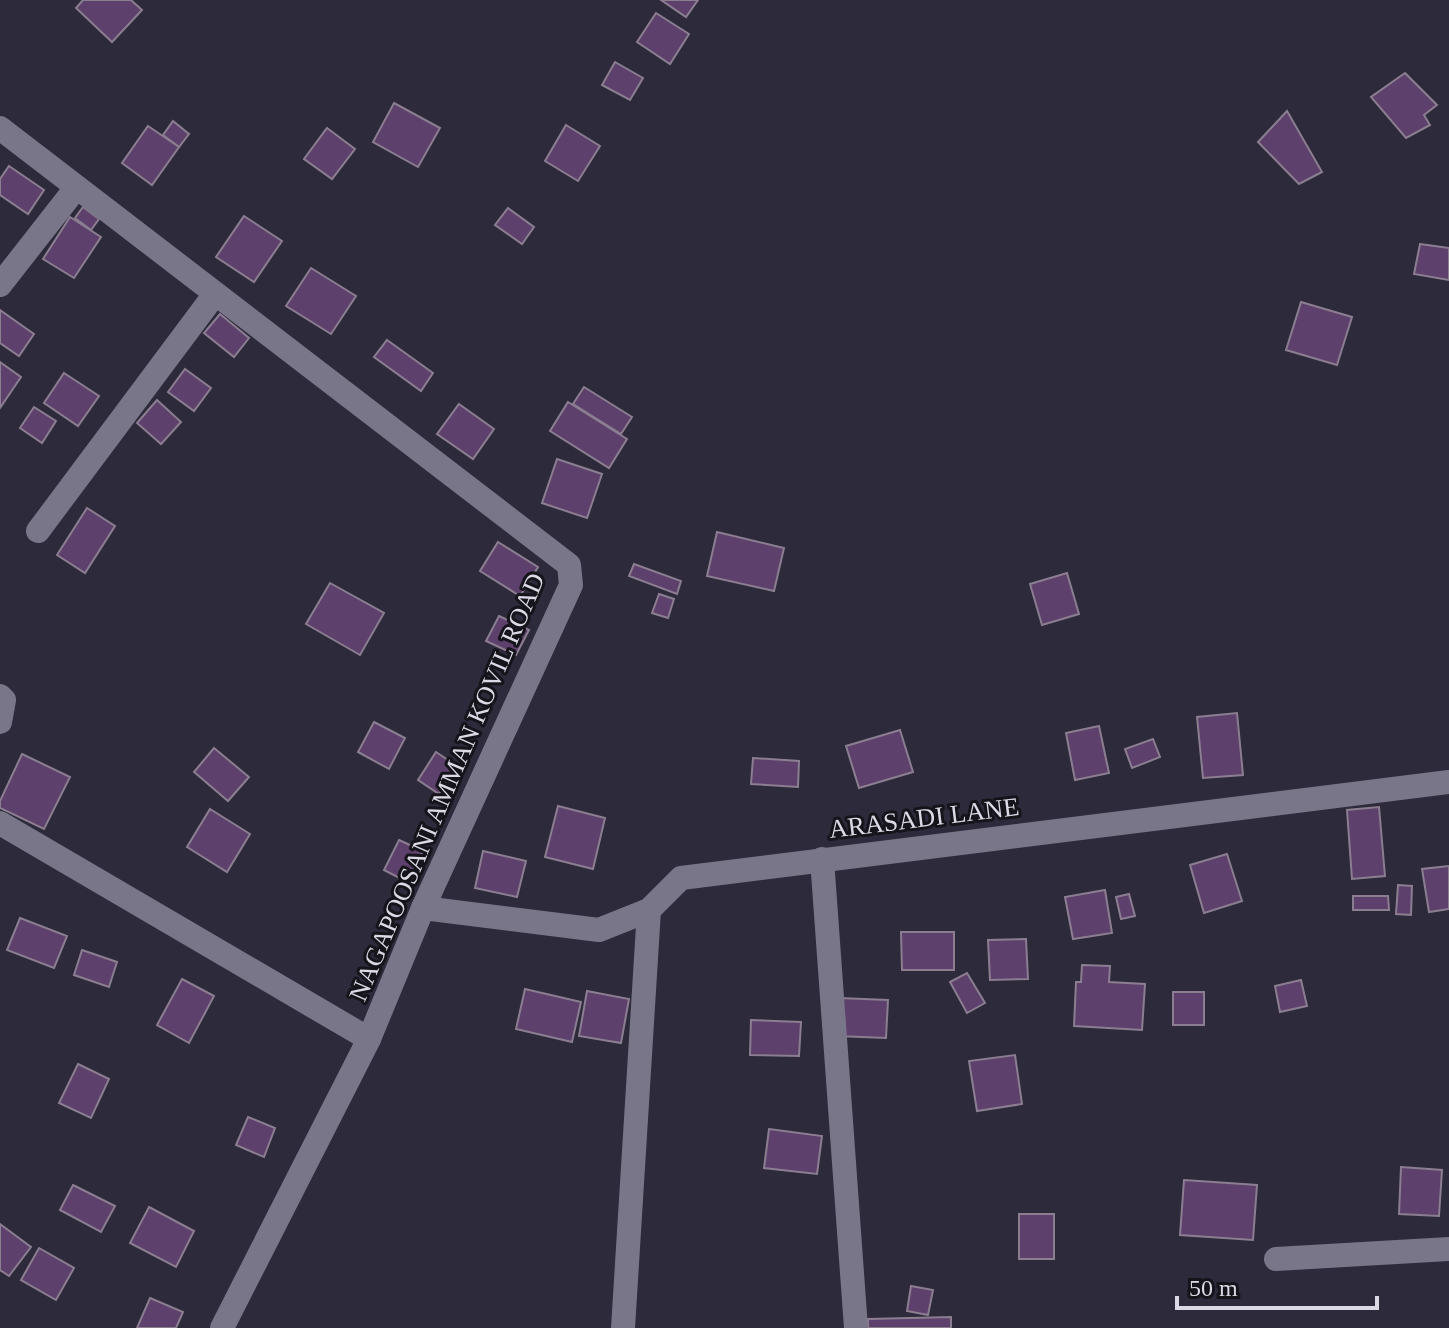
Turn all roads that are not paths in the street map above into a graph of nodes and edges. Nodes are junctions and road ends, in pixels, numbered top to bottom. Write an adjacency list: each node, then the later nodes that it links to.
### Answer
1 (0, 128): 2 (street, NAGAPOOSANI AMMAN KOVIL ROAD)
2 (76, 188): 3 (street); 4 (street, NAGAPOOSANI AMMAN KOVIL ROAD)
3 (0, 285)
4 (215, 294): 5 (street); 11 (street, NAGAPOOSANI AMMAN KOVIL ROAD)
5 (38, 531)
6 (0, 696): 7 (street)
7 (0, 722)
8 (1449, 782): 10 (street, ARASADI LANE)
9 (0, 823): 13 (street)
10 (822, 859): 12 (street, ARASADI LANE); 18 (street)
11 (423, 908): 12 (street, ARASADI LANE); 13 (street, NAGAPOOSANI AMMAN KOVIL ROAD)
12 (649, 910): 17 (street)
13 (369, 1039): 16 (street, NAGAPOOSANI AMMAN KOVIL ROAD)
14 (1449, 1249): 15 (street)
15 (1276, 1259)
16 (222, 1328)
17 (623, 1328)
18 (856, 1328)

